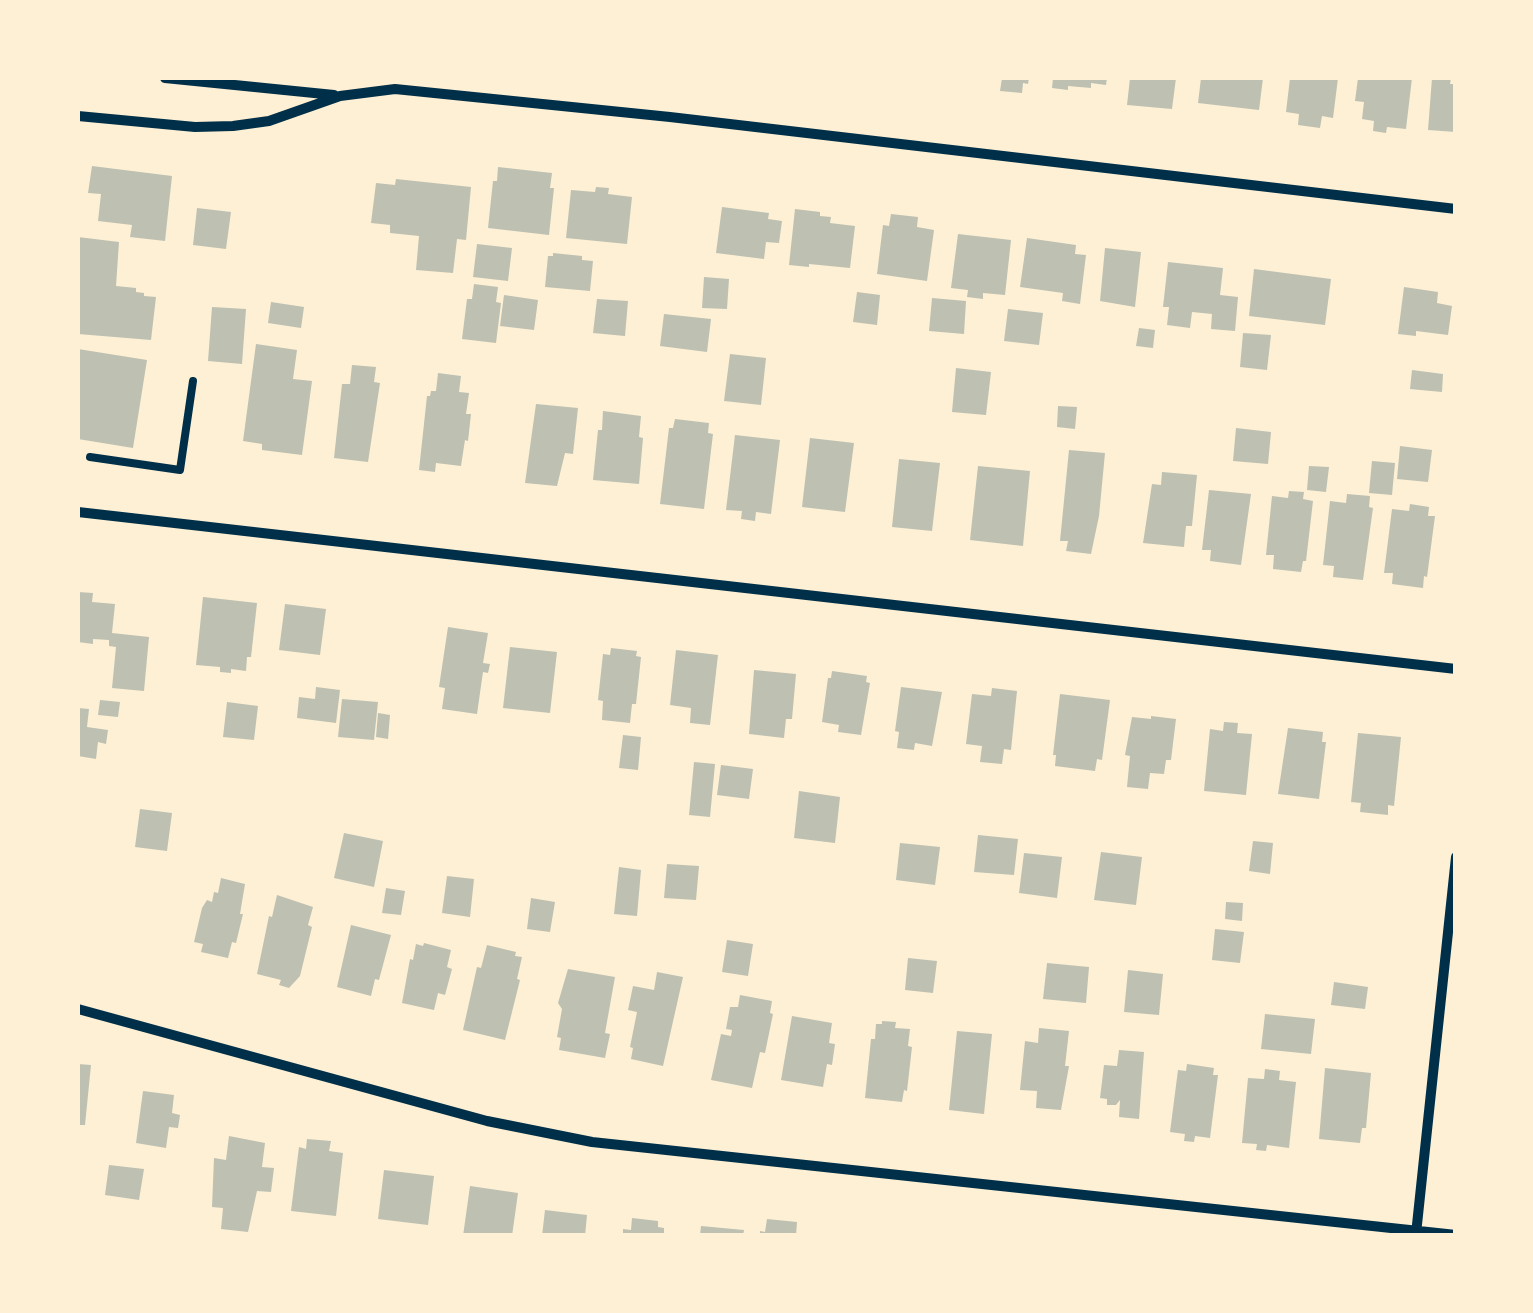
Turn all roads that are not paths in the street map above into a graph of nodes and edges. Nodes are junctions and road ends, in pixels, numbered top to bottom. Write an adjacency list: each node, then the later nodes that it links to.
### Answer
1 (165, 78): 2 (street)
2 (340, 96): 3 (street); 4 (street)
3 (78, 116)
4 (1456, 209)
5 (193, 381): 6 (lane)
6 (90, 457)
7 (78, 512): 8 (street)
8 (1456, 668)
9 (1456, 857): 10 (street)
10 (1443, 975): 11 (lane); 13 (street)
11 (1456, 977)
12 (78, 1009): 13 (street)
13 (1416, 1233): 14 (street)
14 (1456, 1234)

